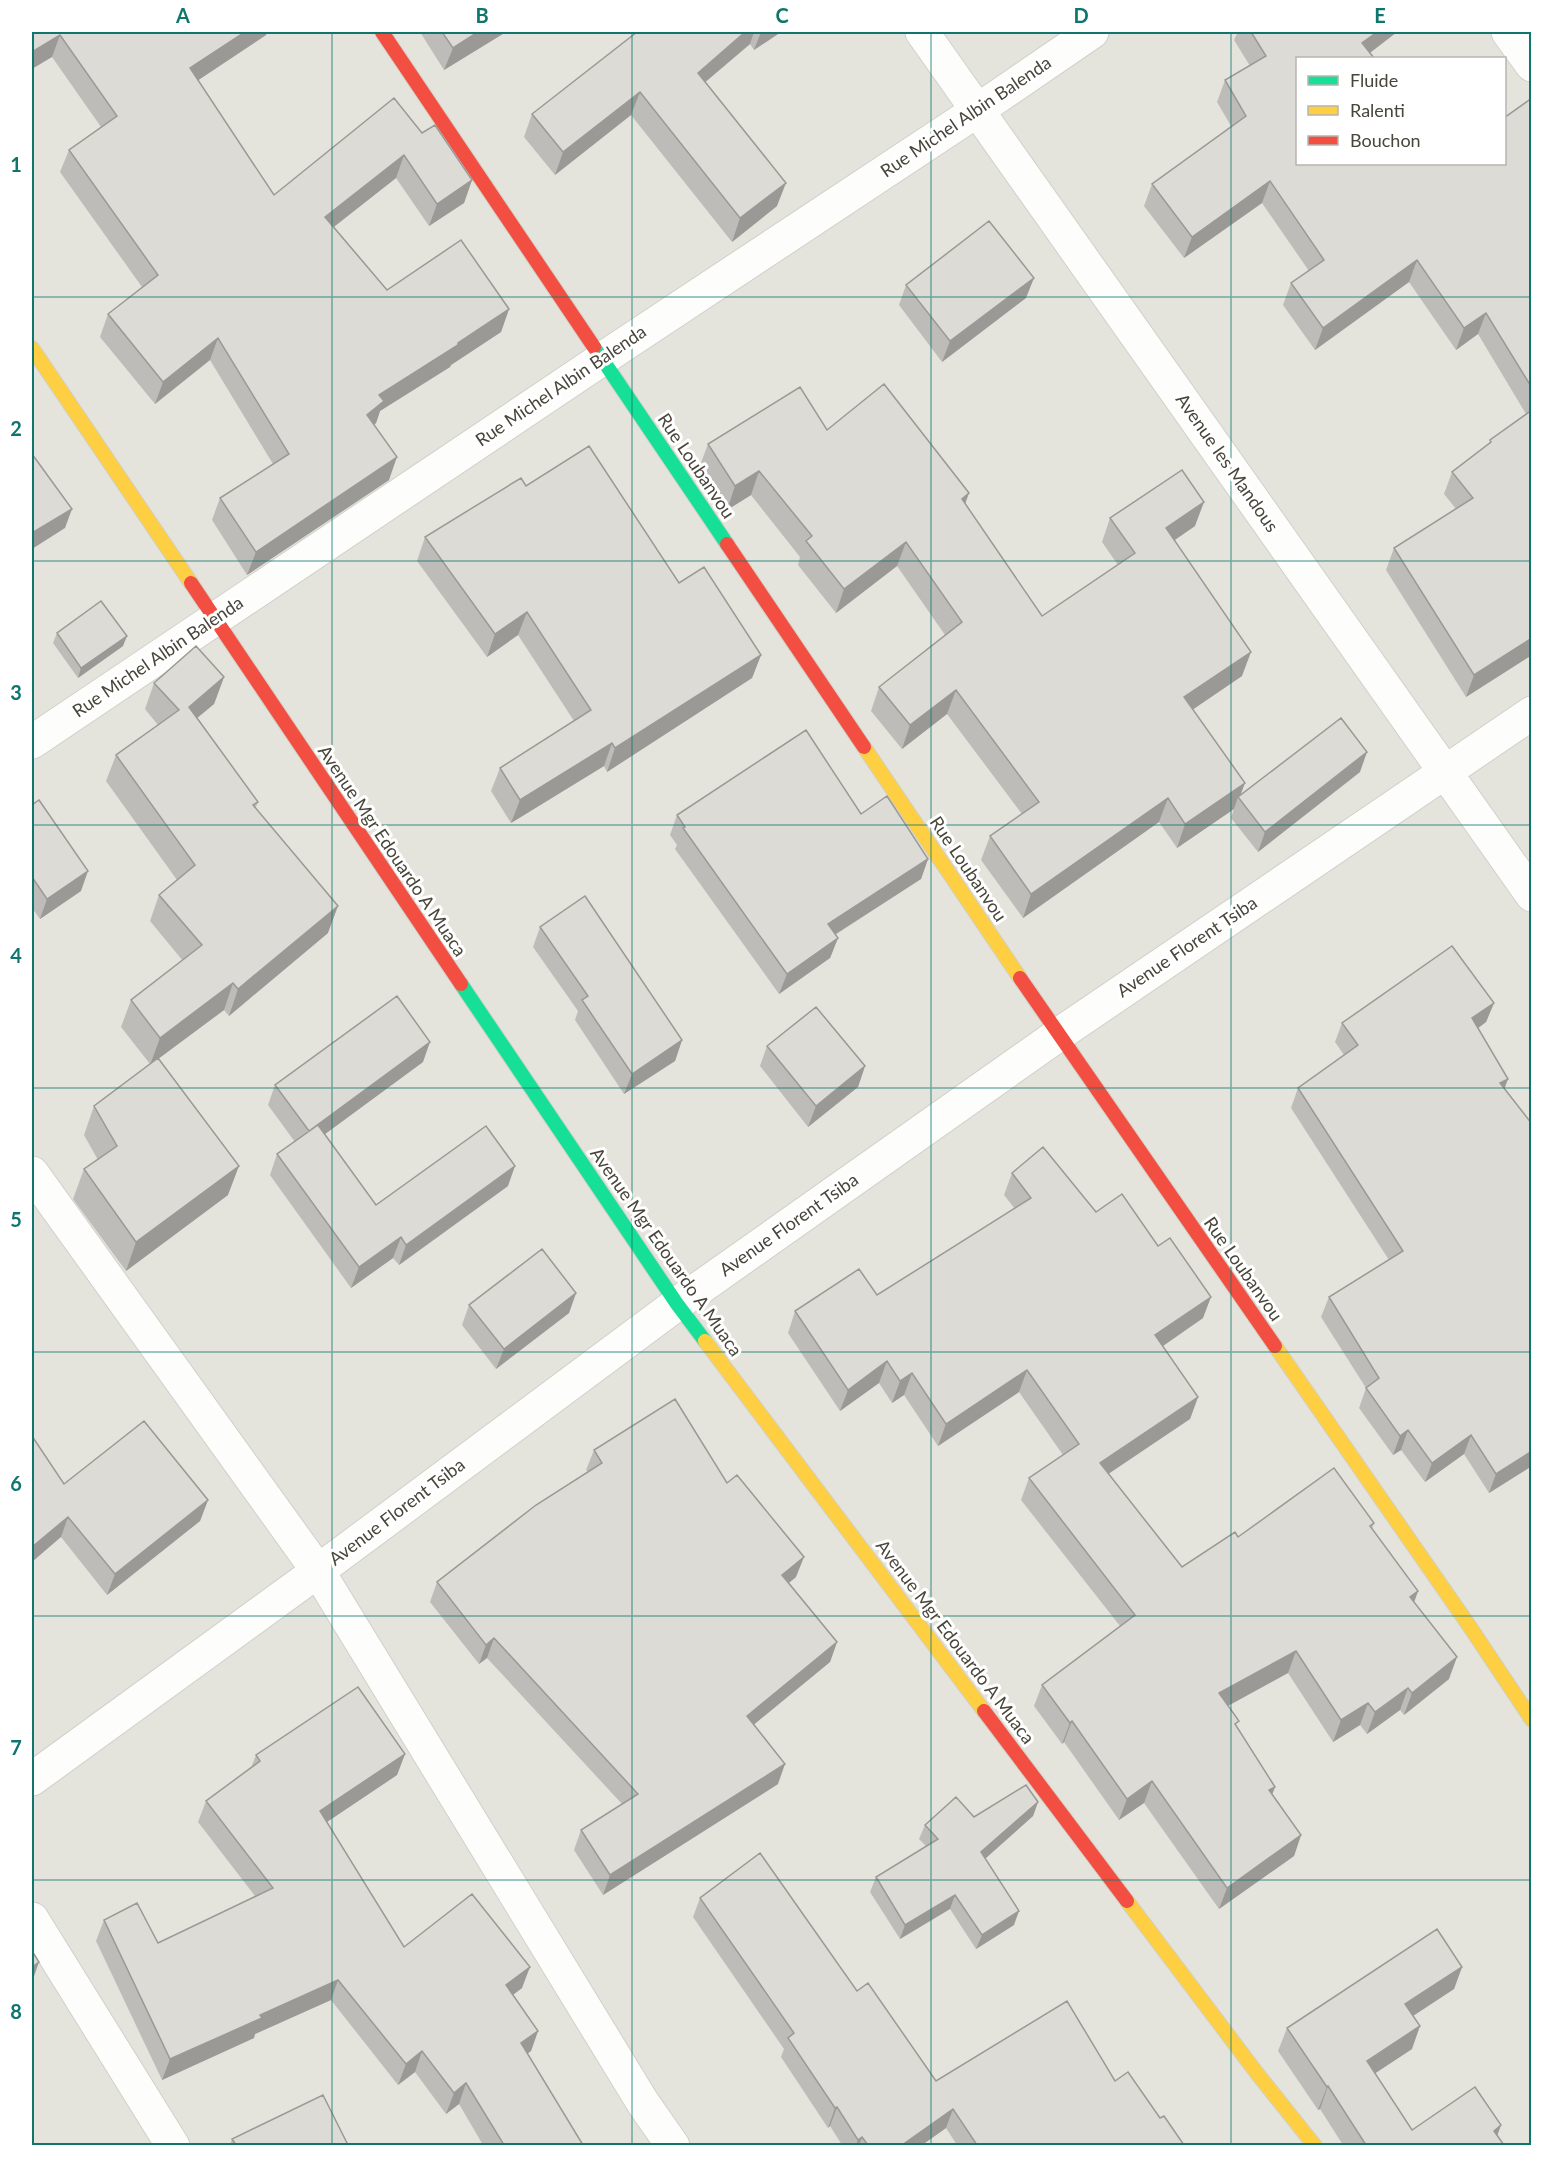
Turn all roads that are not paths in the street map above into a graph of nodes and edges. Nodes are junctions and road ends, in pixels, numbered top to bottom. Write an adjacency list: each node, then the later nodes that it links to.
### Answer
1 (382, 32): 8 (street, Rue Loubanvou)
2 (922, 32): 6 (street, Avenue les Mandous)
3 (1092, 32): 6 (street, Rue Michel Albin Balenda)
4 (1508, 32): 5 (street)
5 (1532, 65)
6 (978, 110): 8 (street, Rue Michel Albin Balenda); 12 (street, Avenue les Mandous)
7 (32, 348): 9 (street, Avenue Mgr Edouardo A Muaca)
8 (602, 359): 9 (street, Rue Michel Albin Balenda); 14 (street, Rue Loubanvou)
9 (214, 619): 11 (street, Rue Michel Albin Balenda); 16 (street, Avenue Mgr Edouardo A Muaca)
10 (1532, 713): 12 (street, Avenue Florent Tsiba)
11 (32, 742)
12 (1445, 771): 13 (street, Avenue les Mandous); 14 (street, Avenue Florent Tsiba)
13 (1532, 895)
14 (1058, 1035): 16 (street, Avenue Florent Tsiba); 18 (street, Rue Loubanvou)
15 (32, 1173): 17 (street)
16 (677, 1304): 17 (street, Avenue Florent Tsiba); 23 (street, Avenue Mgr Edouardo A Muaca)
17 (318, 1571): 19 (street, Avenue Florent Tsiba); 22 (street)
18 (1532, 1720)
19 (32, 1779)
20 (32, 1919): 21 (street)
21 (173, 2145)
22 (673, 2145)
23 (1315, 2145)

